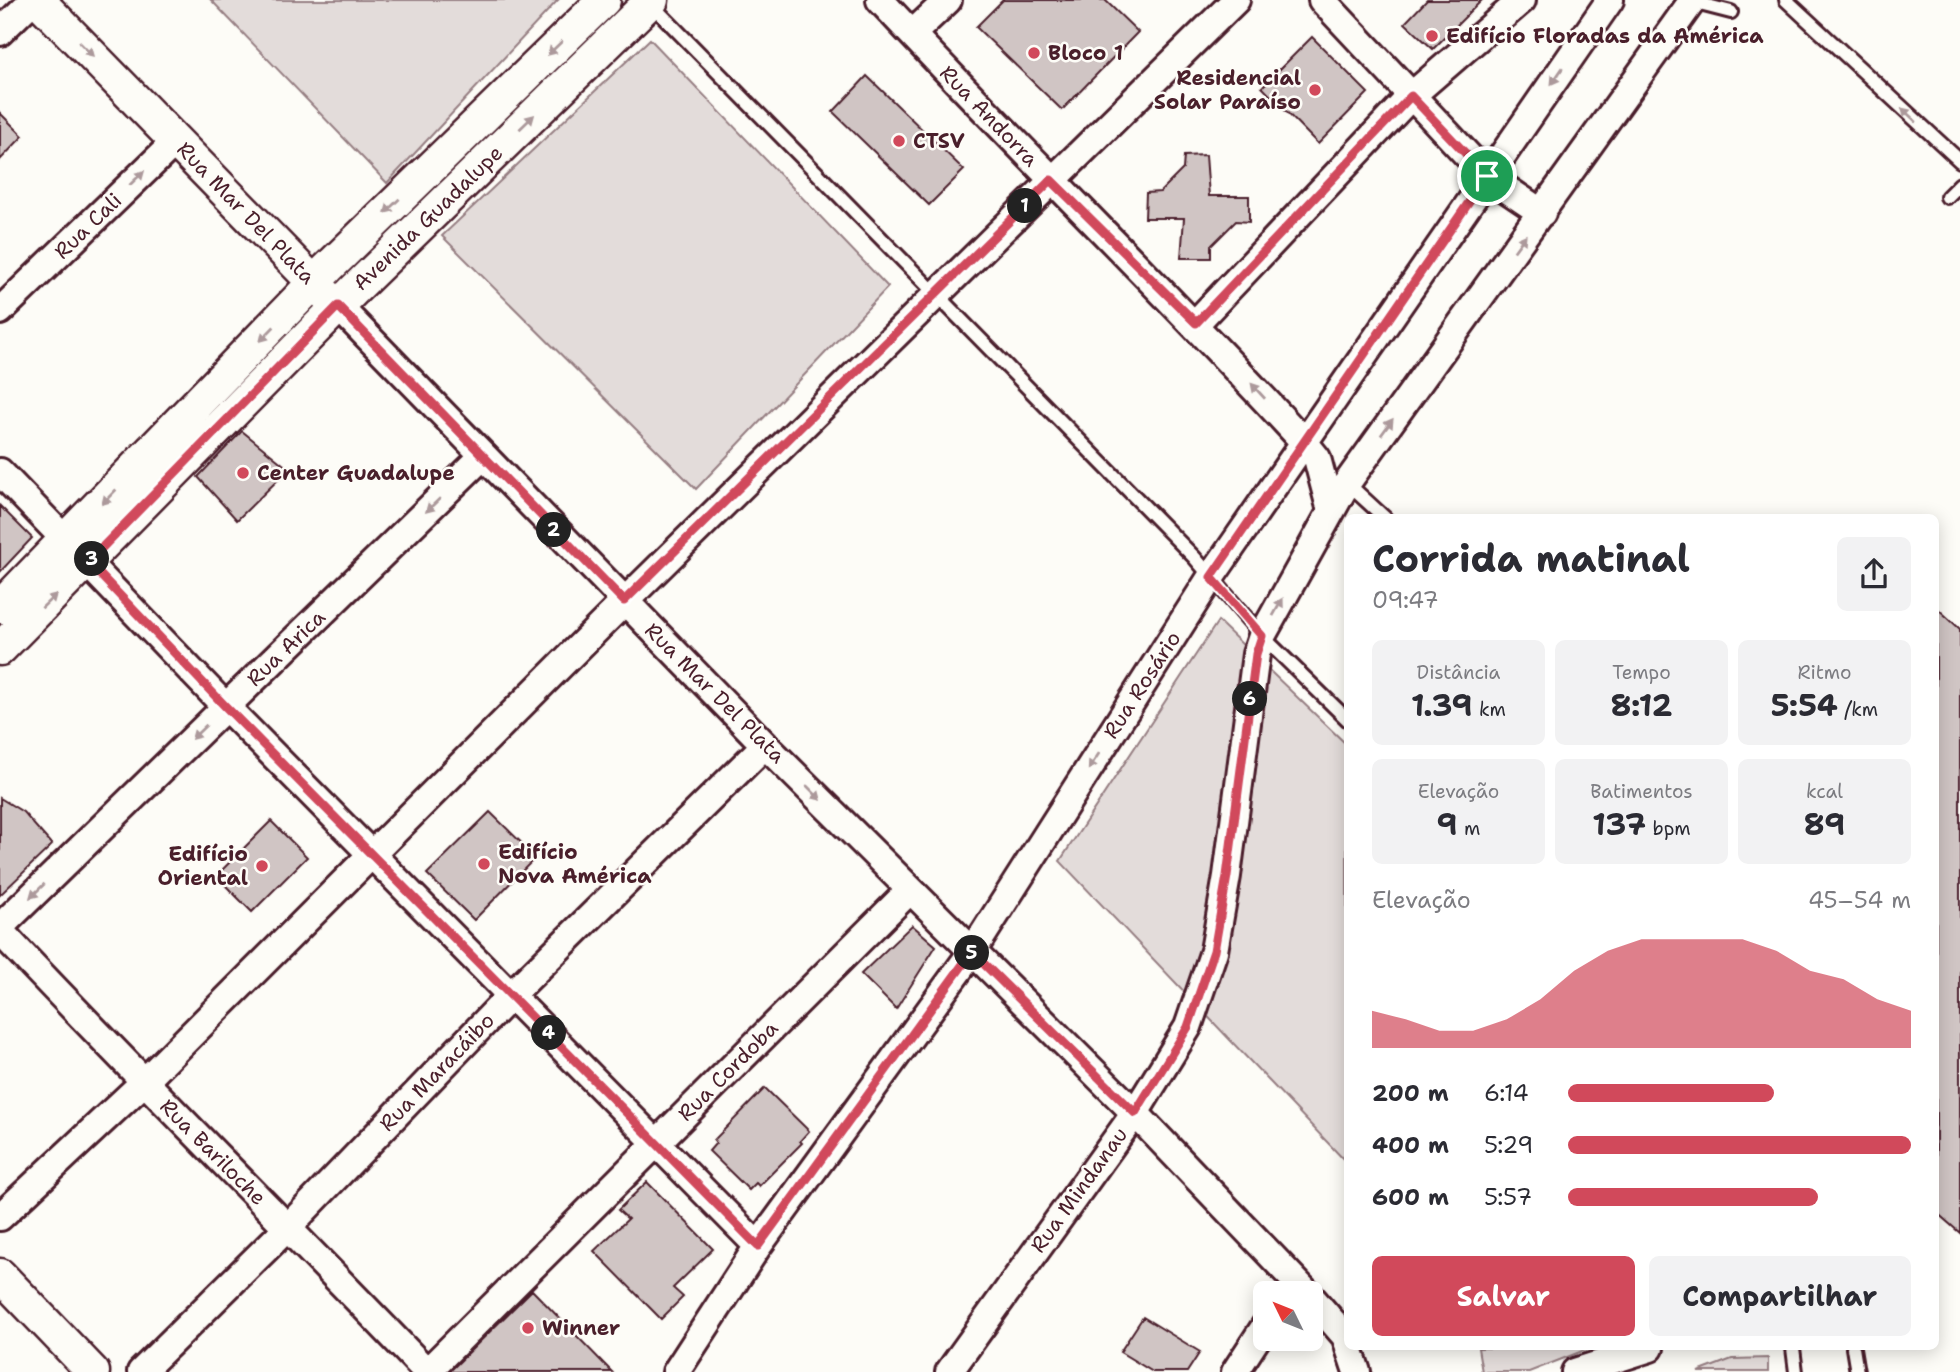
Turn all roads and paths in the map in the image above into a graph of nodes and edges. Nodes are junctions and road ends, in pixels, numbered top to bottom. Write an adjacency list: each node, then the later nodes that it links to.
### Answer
1 (33, 0): 14 (street)
2 (38, 0): 17 (street, Rua Mar Del Plata, one-way to 17)
3 (604, 0): 24 (street, Avenida Guadalupe, one-way to 24)
4 (880, 0): 15 (street, Rua Andorra)
5 (948, 0): 15 (street)
6 (1236, 0): 20 (street)
7 (1322, 0): 16 (street)
8 (1522, 0): 16 (street)
9 (1609, 0): 19 (street, Rua Rosário, one-way to 19)
10 (1786, 0): 18 (lane, one-way to 10)
11 (650, 1): 25 (lane); 26 (street, Avenida Guadalupe, one-way to 11)
12 (1693, 1): 13 (lane); 23 (street, Rua Mindanau)
13 (1731, 12)
14 (0, 32)
15 (912, 34): 20 (street, Rua Andorra)
16 (1411, 96): 19 (street); 28 (street)
17 (177, 140): 24 (street, Rua Mar Del Plata); 27 (street, Rua Cali, one-way to 17)
18 (1960, 161)
19 (1487, 176): 23 (street); 29 (street, Rua Rosário)
20 (1051, 180): 25 (street); 28 (street, Rua Andorra)
21 (1960, 184): 22 (lane)
22 (1947, 197)
23 (1542, 213): 32 (street, Rua Mindanau, one-way to 23)
24 (314, 285): 26 (street, Rua Mar Del Plata); 35 (street, Avenida Guadalupe, one-way to 35)
25 (936, 293): 36 (lane); 37 (street)
26 (338, 306): 30 (street, Rua Mar Del Plata); 35 (street, Avenida Guadalupe)
27 (0, 311)
28 (1196, 323): 29 (street, Rua Andorra, one-way to 28)
29 (1304, 442): 33 (street, Rua Andorra); 36 (street, Rua Rosário)
30 (482, 457): 37 (street, Rua Mar Del Plata); 41 (street, Rua Arica, one-way to 41)
31 (0, 472): 35 (street)
32 (1347, 483): 33 (street, Rua Mindanau); 34 (lane)
33 (1331, 511): 39 (street, Rua Mindanau, one-way to 33)
34 (1381, 514)
35 (78, 551): 38 (street, Avenida Guadalupe); 40 (street, Avenida Guadalupe, one-way to 35); 41 (street)
36 (1211, 577): 39 (lane); 47 (street, Rua Rosário, one-way to 47)
37 (624, 601): 43 (street, Rua Mar Del Plata); 44 (street)
38 (0, 607)
39 (1262, 636): 42 (lane); 50 (street, Rua Mindanau)
40 (0, 649)
41 (225, 706): 44 (street); 46 (street, Rua Arica, one-way to 46)
42 (1344, 716)
43 (765, 745): 45 (street, Rua Mar Del Plata, one-way to 45); 48 (street, Rua Maracáibo)
44 (372, 854): 48 (street); 49 (street)
45 (911, 890): 47 (street, Rua Mar Del Plata); 51 (street, Rua Cordoba)
46 (0, 929): 49 (street, Rua Bariloche)
47 (972, 952): 50 (street, Rua Mar Del Plata); 54 (street, Rua Rosário)
48 (512, 994): 51 (street); 53 (street, Rua Maracáibo)
49 (142, 1083): 52 (street); 53 (street, Rua Bariloche)
50 (1135, 1113): 56 (street, Rua Mar Del Plata); 68 (street, Rua Mindanau)
51 (656, 1143): 54 (street); 66 (street, Rua Cordoba)
52 (0, 1217)
53 (288, 1227): 65 (street, Rua Maracáibo); 66 (street, Rua Bariloche)
54 (758, 1246): 67 (street, Rua Rosário)
55 (0, 1275): 64 (street)
56 (1291, 1281)
57 (1323, 1314): 58 (street, Rua Mar Del Plata)
58 (1344, 1335)
59 (1253, 1344): 69 (street)
60 (1349, 1350): 70 (street, Rua Mar Del Plata)
61 (1644, 1350): 71 (street)
62 (1793, 1350): 72 (lane)
63 (1853, 1350): 73 (lane)
64 (93, 1372)
65 (141, 1372)
66 (427, 1372)
67 (678, 1372)
68 (948, 1372)
69 (1235, 1372)
70 (1357, 1372)
71 (1575, 1372)
72 (1796, 1372)
73 (1857, 1372)

